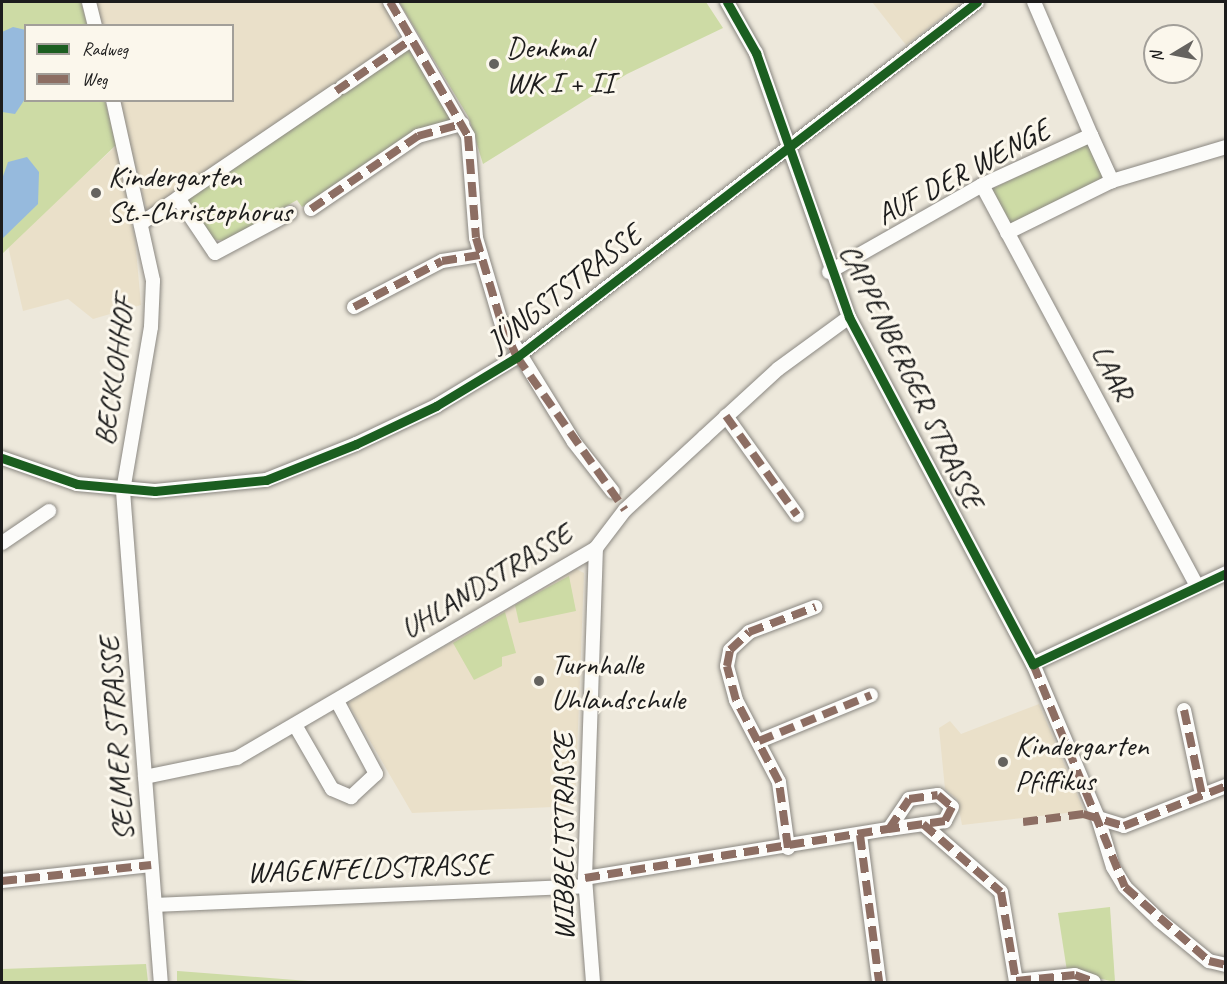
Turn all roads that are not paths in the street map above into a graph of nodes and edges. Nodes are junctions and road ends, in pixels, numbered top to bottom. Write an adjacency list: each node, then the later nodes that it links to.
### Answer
1 (89, 2): 6 (street)
2 (390, 2): 7 (street)
3 (727, 2): 11 (street, CAPPENBERGER STRASSE)
4 (977, 2): 11 (street, JÜNGSTSTRASSE)
5 (1034, 2): 10 (street, AUF DER WENGE)
6 (94, 24)
7 (409, 40): 9 (street); 15 (street)
8 (113, 102): 18 (street, BECKLOHHOF)
9 (462, 124): 16 (street); 20 (street)
10 (1090, 135): 13 (street, AUF DER WENGE); 14 (street, AUF DER WENGE)
11 (788, 147): 21 (street, CAPPENBERGER STRASSE); 24 (street, JÜNGSTSTRASSE)
12 (1226, 147): 13 (street)
13 (1112, 181): 19 (street)
14 (982, 186): 19 (street, LAAR); 21 (street, AUF DER WENGE)
15 (178, 198): 17 (street); 18 (street)
16 (311, 209)
17 (290, 213)
18 (143, 222): 27 (street, BECKLOHHOF)
19 (1007, 233): 34 (street, LAAR)
20 (480, 255): 22 (street); 24 (street)
21 (830, 272): 23 (street, CAPPENBERGER STRASSE)
22 (354, 307)
23 (849, 317): 25 (street, UHLANDSTRASSE); 36 (street, CAPPENBERGER STRASSE)
24 (518, 357): 27 (street, JÜNGSTSTRASSE); 28 (street)
25 (726, 416): 30 (street); 32 (street, UHLANDSTRASSE)
26 (2, 458): 27 (street, JÜNGSTSTRASSE)
27 (123, 491): 42 (street, SELMER STRASSE)
28 (614, 492)
29 (49, 511): 31 (street)
30 (797, 515)
31 (2, 543)
32 (596, 548): 38 (street, UHLANDSTRASSE); 52 (street, WIBBELTSTRASSE)
33 (1226, 573): 34 (street)
34 (1196, 584): 36 (street)
35 (815, 607): 41 (street)
36 (1033, 664): 45 (street, CAPPENBERGER STRASSE)
37 (872, 695): 41 (street)
38 (337, 701): 40 (street, UHLANDSTRASSE); 40 (street)
39 (1184, 710): 44 (street)
40 (295, 725): 42 (street, UHLANDSTRASSE)
41 (759, 741): 49 (street)
42 (145, 777): 50 (street, SELMER STRASSE)
43 (1226, 786): 44 (street)
44 (1202, 795): 45 (street)
45 (1098, 818): 54 (street, CAPPENBERGER STRASSE)
46 (923, 824): 47 (street, WAGENFELDSTRASSE); 47 (street, WAGENFELDSTRASSE); 58 (street)
47 (889, 829): 48 (street, WAGENFELDSTRASSE)
48 (860, 835): 49 (street, WAGENFELDSTRASSE); 57 (street)
49 (788, 848): 52 (street, WAGENFELDSTRASSE)
50 (151, 866): 51 (street); 53 (street, SELMER STRASSE)
51 (2, 881)
52 (585, 882): 53 (street, WAGENFELDSTRASSE); 56 (street, WIBBELTSTRASSE)
53 (155, 905): 55 (street, SELMER STRASSE)
54 (1226, 965)
55 (161, 982)
56 (593, 982)
57 (879, 982)
58 (1016, 982): 59 (street)
59 (1094, 982)

